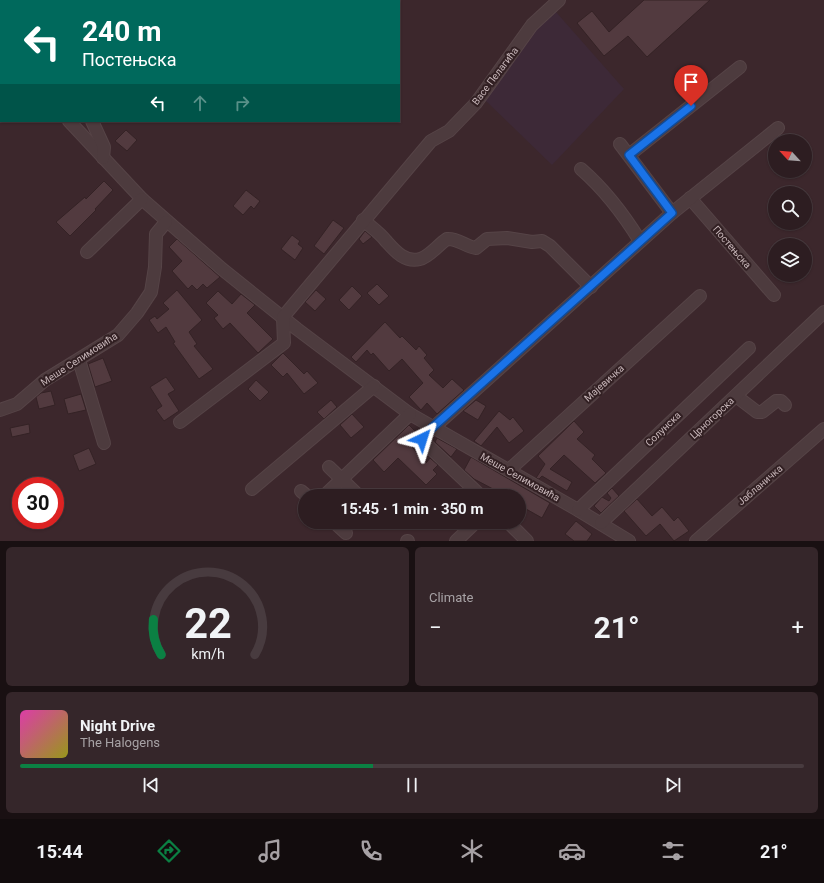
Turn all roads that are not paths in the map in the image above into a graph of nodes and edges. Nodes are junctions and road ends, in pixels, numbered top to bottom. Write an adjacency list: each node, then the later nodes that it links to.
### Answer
1 (559, 0): 13 (street, Васе Пелагића)
2 (740, 67): 7 (street)
3 (70, 122): 8 (street, Меше Селимовића)
4 (92, 122): 8 (street)
5 (778, 128): 10 (street)
6 (620, 144): 7 (street)
7 (629, 155): 12 (street)
8 (103, 158): 11 (street, Меше Селимовића)
9 (580, 169): 15 (street)
10 (690, 198): 12 (street); 19 (street, Постењска)
11 (142, 199): 14 (street, Меше Селимовића); 16 (street)
12 (672, 213): 15 (street)
13 (363, 220): 17 (street); 21 (street, Васе Пелагића)
14 (166, 222): 21 (street, Меше Селимовића); 23 (street, Меше Селимовића)
15 (640, 241): 17 (street)
16 (87, 252)
17 (591, 287): 30 (street)
18 (700, 296): 34 (street, Мајевичка)
19 (774, 296)
20 (824, 312): 25 (street, Црногорска)
21 (283, 317): 24 (street, Меше Селимовића); 29 (street)
22 (748, 348): 40 (street, Солунска)
23 (79, 360): 27 (street, Меше Селимовића); 32 (street)
24 (374, 386): 28 (street, Меше Селимовића); 36 (street)
25 (736, 396): 26 (street); 41 (street, Црногорска)
26 (785, 405)
27 (0, 410)
28 (410, 414): 30 (street, Меше Селимовића); 35 (street)
29 (180, 422)
30 (432, 428): 34 (street, Меше Селимовића); 39 (street)
31 (824, 429): 49 (street, Јабланичка)
32 (104, 443)
33 (329, 467): 35 (street)
34 (509, 470): 40 (street, Меше Селимовића)
35 (342, 480): 37 (street); 38 (street)
36 (252, 489)
37 (332, 489)
38 (352, 489)
39 (473, 489)
40 (578, 510): 41 (street, Меше Селимовића)
41 (601, 523): 48 (street, Меше Селимовића)
42 (342, 529): 45 (street)
43 (469, 529): 46 (street)
44 (515, 529): 47 (street)
45 (346, 533)
46 (456, 541)
47 (527, 541)
48 (629, 541)
49 (696, 541)

